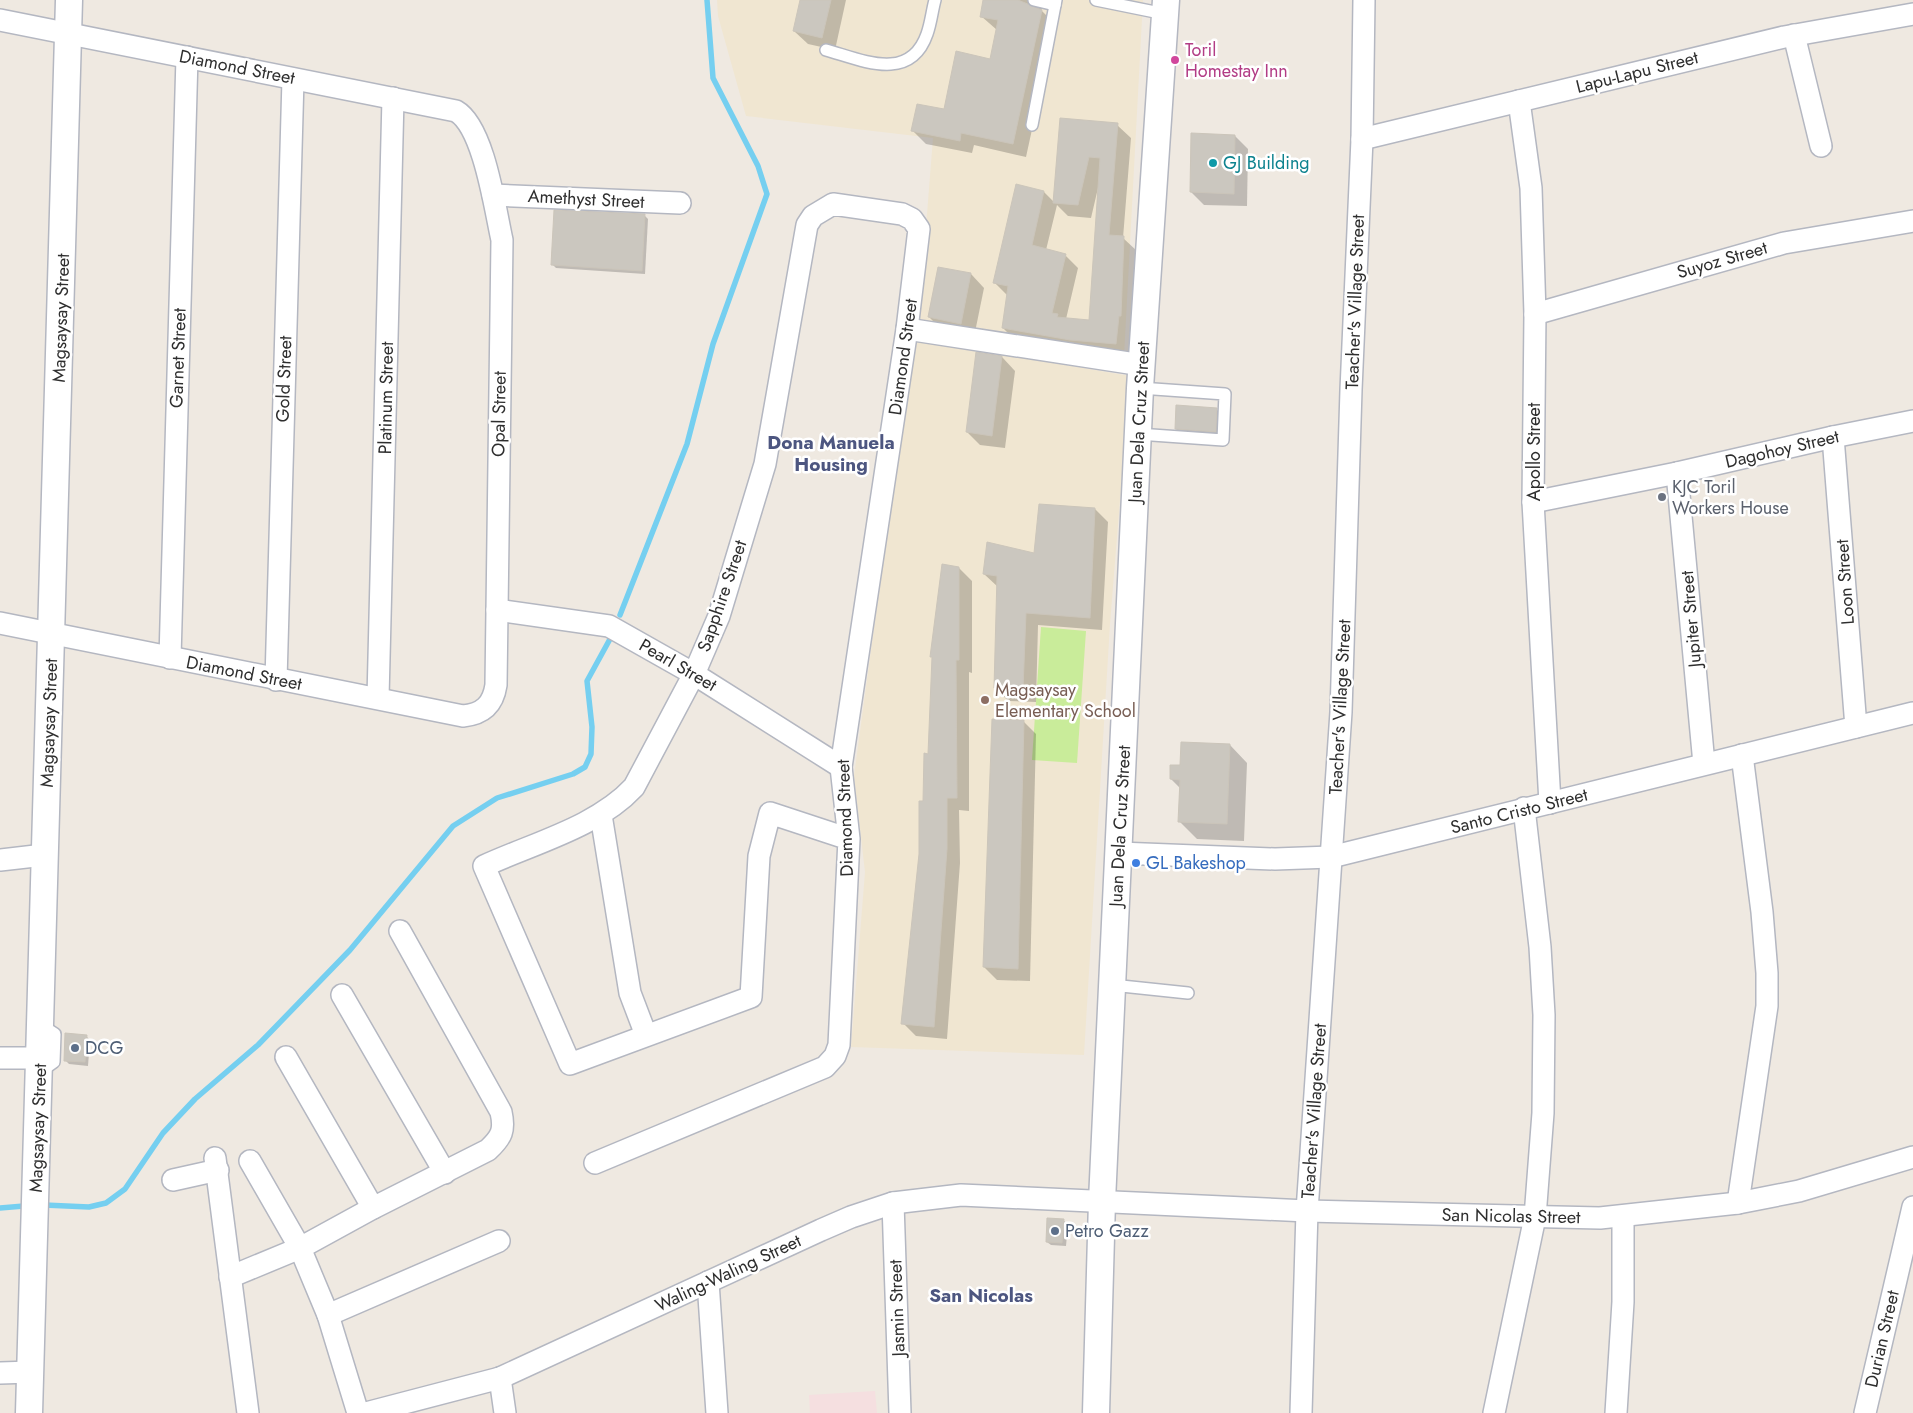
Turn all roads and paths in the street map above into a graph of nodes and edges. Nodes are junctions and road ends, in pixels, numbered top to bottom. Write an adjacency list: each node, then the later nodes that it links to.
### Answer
1 (70, 0): 10 (street, Magsaysay Street)
2 (935, 0): 12 (lane)
3 (1034, 0): 6 (lane)
4 (1096, 0): 7 (lane)
5 (1364, 0): 19 (street, Teacher's Village Street)
6 (1055, 3): 18 (lane)
7 (1165, 7): 27 (street, Juan Dela Cruz Street)
8 (1913, 14): 11 (street, Lapu-Lapu Street)
9 (0, 20): 10 (street, Diamond Street)
10 (68, 33): 13 (street, Diamond Street); 35 (street, Magsaysay Street)
11 (1794, 35): 16 (street, Lapu-Lapu Street); 20 (street)
12 (826, 50)
13 (187, 57): 14 (street, Diamond Street); 36 (street, Garnet Street)
14 (293, 78): 15 (street, Diamond Street); 38 (street, Gold Street)
15 (393, 98): 17 (street, Diamond Street); 39 (street, Platinum Street)
16 (1519, 101): 19 (street, Lapu-Lapu Street); 25 (street, Apollo Street)
17 (470, 123): 21 (street, Opal Street)
18 (1032, 125)
19 (1362, 139): 52 (street, Teacher's Village Street)
20 (1821, 146)
21 (492, 195): 22 (street, Amethyst Street); 33 (street, Opal Street)
22 (680, 203)
23 (1913, 221): 25 (street, Suyoz Street)
24 (919, 229): 26 (street, Diamond Street); 37 (street, Sapphire Street)
25 (1535, 314): 32 (street, Apollo Street)
26 (907, 329): 27 (street); 45 (street, Diamond Street)
27 (1141, 377): 29 (street, Juan Dela Cruz Street); 29 (lane)
28 (1913, 421): 30 (street, Dagohoy Street)
29 (1138, 434): 50 (street, Juan Dela Cruz Street)
30 (1834, 437): 31 (street, Dagohoy Street); 42 (street, Loon Street)
31 (1677, 474): 32 (street, Dagohoy Street); 44 (street, Jupiter Street)
32 (1533, 502): 46 (street, Apollo Street)
33 (497, 610): 37 (street, Pearl Street); 40 (street, Opal Street)
34 (0, 623): 35 (street, Diamond Street)
35 (53, 634): 36 (street, Diamond Street); 51 (street, Magsaysay Street)
36 (170, 658): 38 (street, Diamond Street)
37 (694, 674): 45 (street, Pearl Street); 48 (street, Sapphire Street)
38 (276, 680): 39 (street, Diamond Street)
39 (378, 698): 40 (street, Diamond Street)
40 (487, 707)
41 (1913, 713): 42 (street, Santo Cristo Street)
42 (1856, 727): 43 (street, Santo Cristo Street)
43 (1742, 755): 44 (street, Santo Cristo Street); 69 (street)
44 (1704, 764): 46 (street, Santo Cristo Street)
45 (840, 768): 49 (street, Diamond Street)
46 (1550, 803): 47 (street, Santo Cristo Street)
47 (1524, 808): 52 (street, Santo Cristo Street); 74 (street)
48 (601, 815): 58 (street); 58 (street, Sapphire Street)
49 (849, 839): 58 (street); 64 (street, Diamond Street)
50 (1119, 853): 52 (street, Santo Cristo Street); 55 (street, Juan Dela Cruz Street)
51 (44, 855): 53 (street); 61 (street, Magsaysay Street)
52 (1331, 857): 72 (street, Teacher's Village Street)
53 (0, 860)
54 (400, 931): 65 (street)
55 (1112, 985): 56 (lane); 67 (street, Juan Dela Cruz Street)
56 (1188, 993)
57 (342, 994): 65 (street)
58 (646, 1035)
59 (286, 1056): 71 (street)
60 (0, 1058): 61 (street)
61 (39, 1066): 81 (street, Magsaysay Street)
62 (1913, 1157): 69 (street, San Nicolas Street)
63 (250, 1161): 76 (street)
64 (595, 1163)
65 (444, 1173): 71 (street)
66 (173, 1180): 77 (street)
67 (1102, 1201): 68 (street, Waling-Waling Street); 72 (street, San Nicolas Street); 90 (street, Juan Dela Cruz Street)
68 (893, 1203): 78 (street, Waling-Waling Street); 89 (street, Jasmin Street)
69 (1738, 1203): 73 (street, San Nicolas Street)
70 (1913, 1207): 94 (street, Durian Street)
71 (373, 1208): 76 (street)
72 (1307, 1212): 74 (street, San Nicolas Street); 91 (street, Teacher's Village Street)
73 (1623, 1216): 74 (street, San Nicolas Street); 93 (street)
74 (1534, 1217): 92 (street)
75 (499, 1241): 79 (street)
76 (300, 1248): 77 (street); 79 (street)
77 (230, 1277): 84 (street)
78 (708, 1282): 82 (street, Waling-Waling Street); 88 (street)
79 (328, 1315): 85 (street)
80 (0, 1372): 81 (street)
81 (31, 1372): 83 (street, Magsaysay Street)
82 (500, 1378): 86 (street, Waling-Waling Street); 87 (street)
83 (29, 1413)
84 (248, 1413)
85 (358, 1413)
86 (366, 1413)
87 (505, 1413)
88 (717, 1413)
89 (900, 1413)
90 (1096, 1413)
91 (1301, 1413)
92 (1494, 1413)
93 (1616, 1413)
94 (1865, 1413)

